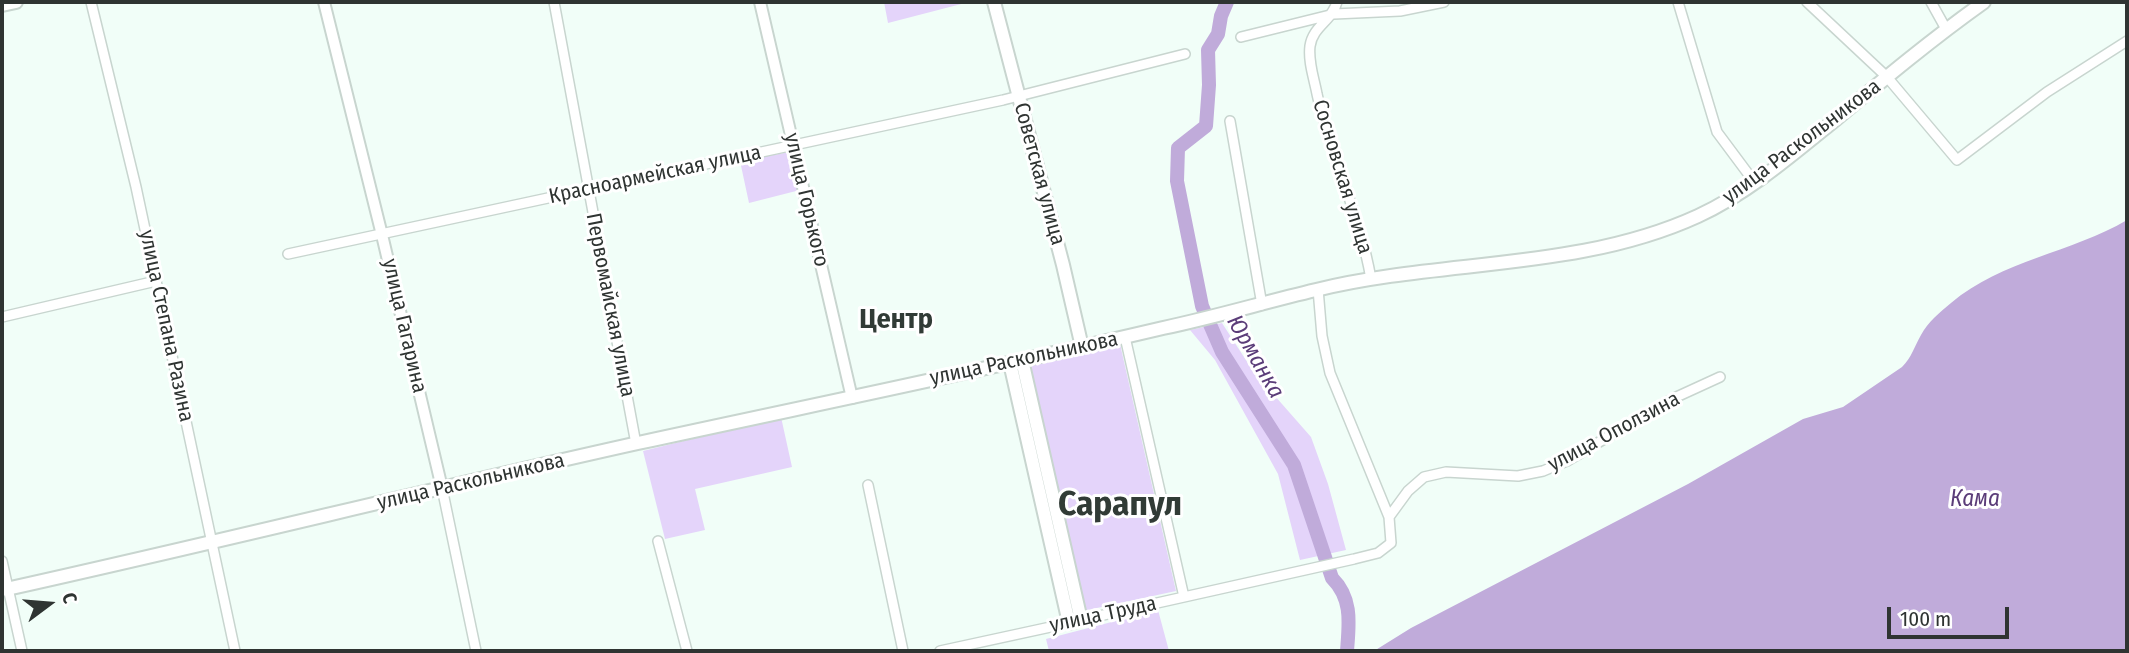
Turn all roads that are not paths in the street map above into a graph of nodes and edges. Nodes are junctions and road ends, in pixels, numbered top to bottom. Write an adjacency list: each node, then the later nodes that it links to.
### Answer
1 (16, 2): 13 (main road)
2 (91, 2): 28 (street, улица Степана Разина)
3 (324, 2): 25 (street, улица Гагарина)
4 (554, 2): 24 (street, Первомайская улица)
5 (760, 2): 22 (street, улица Горького)
6 (994, 2): 20 (main road, Советская улица)
7 (1336, 2): 14 (street)
8 (1444, 2): 14 (street)
9 (1678, 2): 23 (street)
10 (1807, 2): 19 (street)
11 (1931, 2): 15 (street)
12 (1984, 2): 15 (main road, улица Раскольникова)
13 (2, 5)
14 (1334, 14): 16 (street); 27 (street, Сосновская улица)
15 (1946, 29): 19 (main road, улица Раскольникова)
16 (1241, 37)
17 (2127, 41): 19 (street)
18 (1185, 54): 20 (street, Красноармейская улица)
19 (1887, 77): 23 (main road, улица Раскольникова)
20 (1019, 96): 22 (street, Красноармейская улица); 33 (main road, Советская улица)
21 (1230, 121): 30 (street)
22 (793, 145): 24 (street, Красноармейская улица); 36 (street, улица Горького)
23 (1755, 183): 27 (main road, улица Раскольникова)
24 (588, 189): 25 (street, Красноармейская улица); 37 (street, Первомайская улица)
25 (382, 235): 26 (street, Красноармейская улица); 39 (street, улица Гагарина)
26 (288, 254)
27 (1371, 279): 29 (main road, улица Раскольникова)
28 (156, 281): 31 (street); 42 (street, улица Степана Разина)
29 (1318, 289): 30 (main road, улица Раскольникова); 40 (street)
30 (1257, 306): 32 (main road, улица Раскольникова)
31 (2, 317)
32 (1125, 337): 33 (main road, улица Раскольникова); 45 (street)
33 (1082, 347): 34 (main road, улица Раскольникова)
34 (1016, 361): 36 (main road, улица Раскольникова); 46 (main road)
35 (1720, 377): 40 (street, улица Оползина)
36 (852, 398): 37 (main road, улица Раскольникова)
37 (636, 443): 39 (main road, улица Раскольникова)
38 (868, 485): 51 (street)
39 (442, 488): 42 (main road, улица Раскольникова); 49 (street, улица Гагарина)
40 (1389, 517): 45 (street, улица Оползина)
41 (659, 541): 50 (street)
42 (211, 543): 44 (main road, улица Раскольникова); 48 (street, улица Степана Разина)
43 (2, 561): 44 (street)
44 (5, 589): 47 (street)
45 (1184, 597): 46 (street, улица Труда)
46 (1075, 621): 52 (street, улица Труда)
47 (22, 651)
48 (235, 651)
49 (476, 651)
50 (687, 651)
51 (903, 651)
52 (940, 651)

